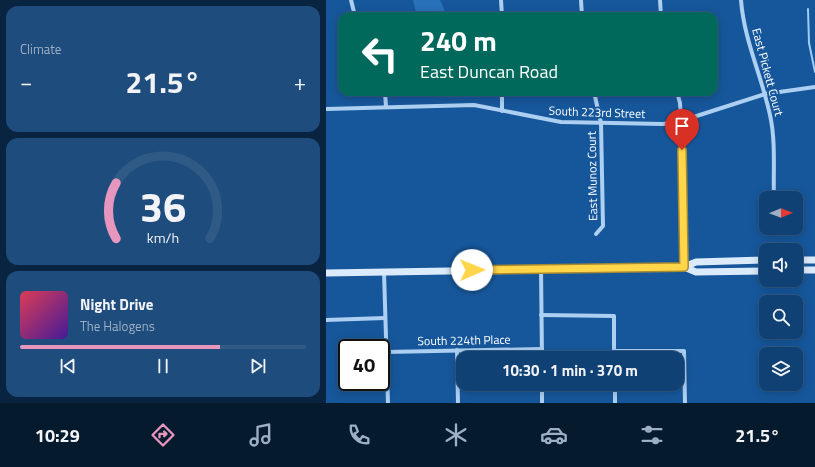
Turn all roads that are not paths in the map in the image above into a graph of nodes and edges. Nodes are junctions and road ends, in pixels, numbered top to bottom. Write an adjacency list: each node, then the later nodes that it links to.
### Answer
1 (351, 0): 6 (street)
2 (502, 0): 7 (street)
3 (581, 0): 8 (street)
4 (660, 0): 9 (street)
5 (741, 0): 11 (street, East Pickett Court)
6 (354, 12)
7 (502, 12)
8 (582, 12)
9 (661, 12)
10 (815, 87): 11 (street, South 223rd Street)
11 (765, 94): 19 (street, South 223rd Street); 21 (street, East Pickett Court)
12 (385, 96): 16 (street)
13 (502, 96): 18 (street)
14 (595, 96): 20 (street, East Munoz Court)
15 (678, 96): 19 (street)
16 (386, 106): 17 (street, South 223rd Street); 18 (street, South 223rd Street)
17 (326, 109)
18 (502, 111): 20 (street, South 223rd Street)
19 (681, 121): 20 (street, South 223rd Street); 26 (street)
20 (601, 123): 22 (street, East Munoz Court)
21 (774, 191)
22 (596, 234)
23 (759, 260): 26 (street)
24 (803, 260): 25 (street)
25 (815, 260)
26 (684, 267): 27 (street); 30 (street)
27 (541, 269): 31 (street); 33 (street)
28 (803, 270): 29 (street)
29 (815, 270)
30 (759, 271)
31 (384, 272): 32 (street); 34 (street)
32 (326, 273)
33 (541, 315): 37 (street); 39 (street)
34 (385, 318): 35 (street); 36 (street)
35 (326, 320)
36 (386, 339)
37 (542, 349): 38 (street, South 224th Place)
38 (457, 350): 41 (street, South 224th Place); 46 (street)
39 (614, 351)
40 (684, 351): 49 (street)
41 (390, 352)
42 (388, 391): 45 (street)
43 (542, 391): 47 (street)
44 (615, 391): 48 (street)
45 (388, 403)
46 (458, 403)
47 (542, 403)
48 (615, 403)
49 (685, 403)

